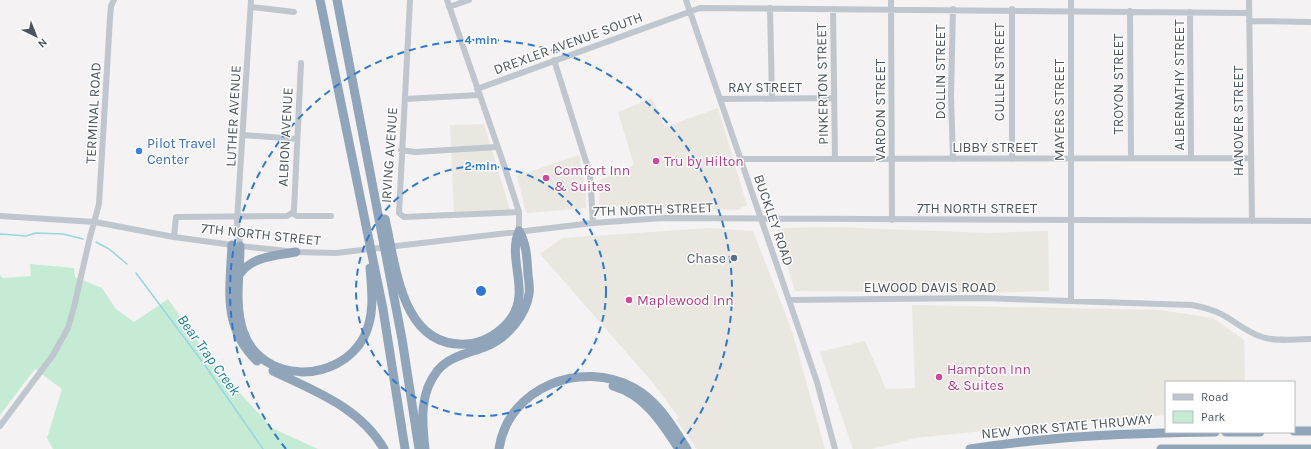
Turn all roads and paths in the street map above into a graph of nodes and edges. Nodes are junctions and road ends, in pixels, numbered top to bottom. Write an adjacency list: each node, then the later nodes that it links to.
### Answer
1 (320, 0): 59 (highway)
2 (337, 0): 33 (highway)
3 (410, 0): 30 (street, IRVING AVENUE)
4 (447, 0): 12 (street)
5 (469, 0): 12 (street)
6 (686, 0): 19 (street, BUCKLEY ROAD)
7 (891, 0): 15 (street, VARDON STREET)
8 (1071, 0): 18 (street, MAYERS STREET)
9 (1249, 0): 23 (street)
10 (111, 2): 57 (street, TERMINAL ROAD)
11 (251, 3): 21 (street); 34 (street, LUTHER AVENUE)
12 (449, 7): 28 (street)
13 (770, 8): 14 (street, DREXLER AVENUE SOUTH); 19 (street, DREXLER AVENUE SOUTH); 32 (street)
14 (833, 9): 15 (street, DREXLER AVENUE SOUTH); 29 (street, PINKERTON STREET)
15 (891, 9): 16 (street, DREXLER AVENUE SOUTH); 44 (street, VARDON STREET)
16 (952, 9): 17 (street, DREXLER AVENUE SOUTH); 45 (street, DOLLIN STREET)
17 (1012, 10): 18 (street, DREXLER AVENUE SOUTH); 46 (street, CULLEN STREET)
18 (1071, 10): 20 (street, DREXLER AVENUE SOUTH); 40 (street, MAYERS STREET)
19 (690, 11): 26 (street, DREXLER AVENUE SOUTH); 31 (street, BUCKLEY ROAD)
20 (1130, 11): 22 (street, DREXLER AVENUE SOUTH); 38 (street, TROYON STREET)
21 (294, 12)
22 (1190, 12): 23 (street, DREXLER AVENUE SOUTH); 39 (street, ALBERNATHY STREET)
23 (1249, 13): 24 (street, HANOVER STREET)
24 (1249, 21): 25 (street); 41 (street, HANOVER STREET)
25 (1311, 22)
26 (554, 60): 28 (street, DREXLER AVENUE SOUTH); 58 (street)
27 (301, 63): 35 (street, ALBION AVENUE)
28 (478, 92): 30 (street, DREXLER AVENUE SOUTH); 36 (street)
29 (834, 98): 32 (street, RAY STREET); 43 (street, PINKERTON STREET)
30 (405, 99): 37 (street, IRVING AVENUE)
31 (720, 99): 32 (street, RAY STREET); 42 (street, BUCKLEY ROAD)
32 (772, 99)
33 (360, 117): 60 (highway); 75 (highway)
34 (243, 135): 35 (street); 50 (street, LUTHER AVENUE)
35 (297, 139): 48 (street, ALBION AVENUE)
36 (497, 148): 37 (street); 47 (street)
37 (401, 150): 47 (street, IRVING AVENUE)
38 (1131, 157): 39 (street, LIBBY STREET); 40 (street, LIBBY STREET)
39 (1191, 157): 41 (street, LIBBY STREET)
40 (1072, 158): 46 (street, LIBBY STREET); 54 (street, MAYERS STREET)
41 (1250, 158): 55 (street, HANOVER STREET)
42 (741, 159): 43 (street, LIBBY STREET); 52 (street, BUCKLEY ROAD)
43 (835, 159): 44 (street, LIBBY STREET)
44 (892, 159): 45 (street, LIBBY STREET); 53 (street, VARDON STREET)
45 (953, 159): 46 (street, LIBBY STREET)
46 (1012, 159)
47 (519, 212): 60 (street)
48 (292, 213): 50 (street); 51 (street)
49 (0, 216): 57 (street, 7TH NORTH STREET)
50 (238, 216): 61 (street); 62 (street, LUTHER AVENUE)
51 (331, 216)
52 (761, 218): 53 (street, 7TH NORTH STREET); 58 (street, 7TH NORTH STREET); 65 (street, BUCKLEY ROAD)
53 (892, 220): 54 (street, 7TH NORTH STREET)
54 (1073, 220): 55 (street, 7TH NORTH STREET); 66 (street)
55 (1252, 221): 56 (street, 7TH NORTH STREET)
56 (1311, 221)
57 (96, 222): 61 (street, 7TH NORTH STREET); 68 (street, TERMINAL ROAD)
58 (593, 223): 60 (street, 7TH NORTH STREET)
59 (366, 224): 64 (highway); 74 (highway)
60 (519, 231): 63 (street, 7TH NORTH STREET); 76 (highway)
61 (174, 237): 62 (street, 7TH NORTH STREET)
62 (236, 245): 63 (street, 7TH NORTH STREET); 64 (highway); 73 (highway)
63 (296, 252): 64 (highway)
64 (239, 275)
65 (789, 300): 66 (street, ELWOOD DAVIS ROAD); 81 (street, BUCKLEY ROAD)
66 (1071, 301): 67 (street, ELWOOD DAVIS ROAD)
67 (1311, 339)
68 (0, 426)
69 (1295, 431): 70 (highway)
70 (1311, 431)
71 (1165, 433): 82 (highway, NEW YORK STATE THRUWAY)
72 (1311, 448): 83 (highway)
73 (384, 449)
74 (405, 449)
75 (419, 449)
76 (426, 449)
77 (499, 449): 80 (highway)
78 (506, 449): 79 (highway)
79 (679, 449)
80 (687, 449)
81 (835, 449)
82 (970, 449)
83 (1161, 449)

